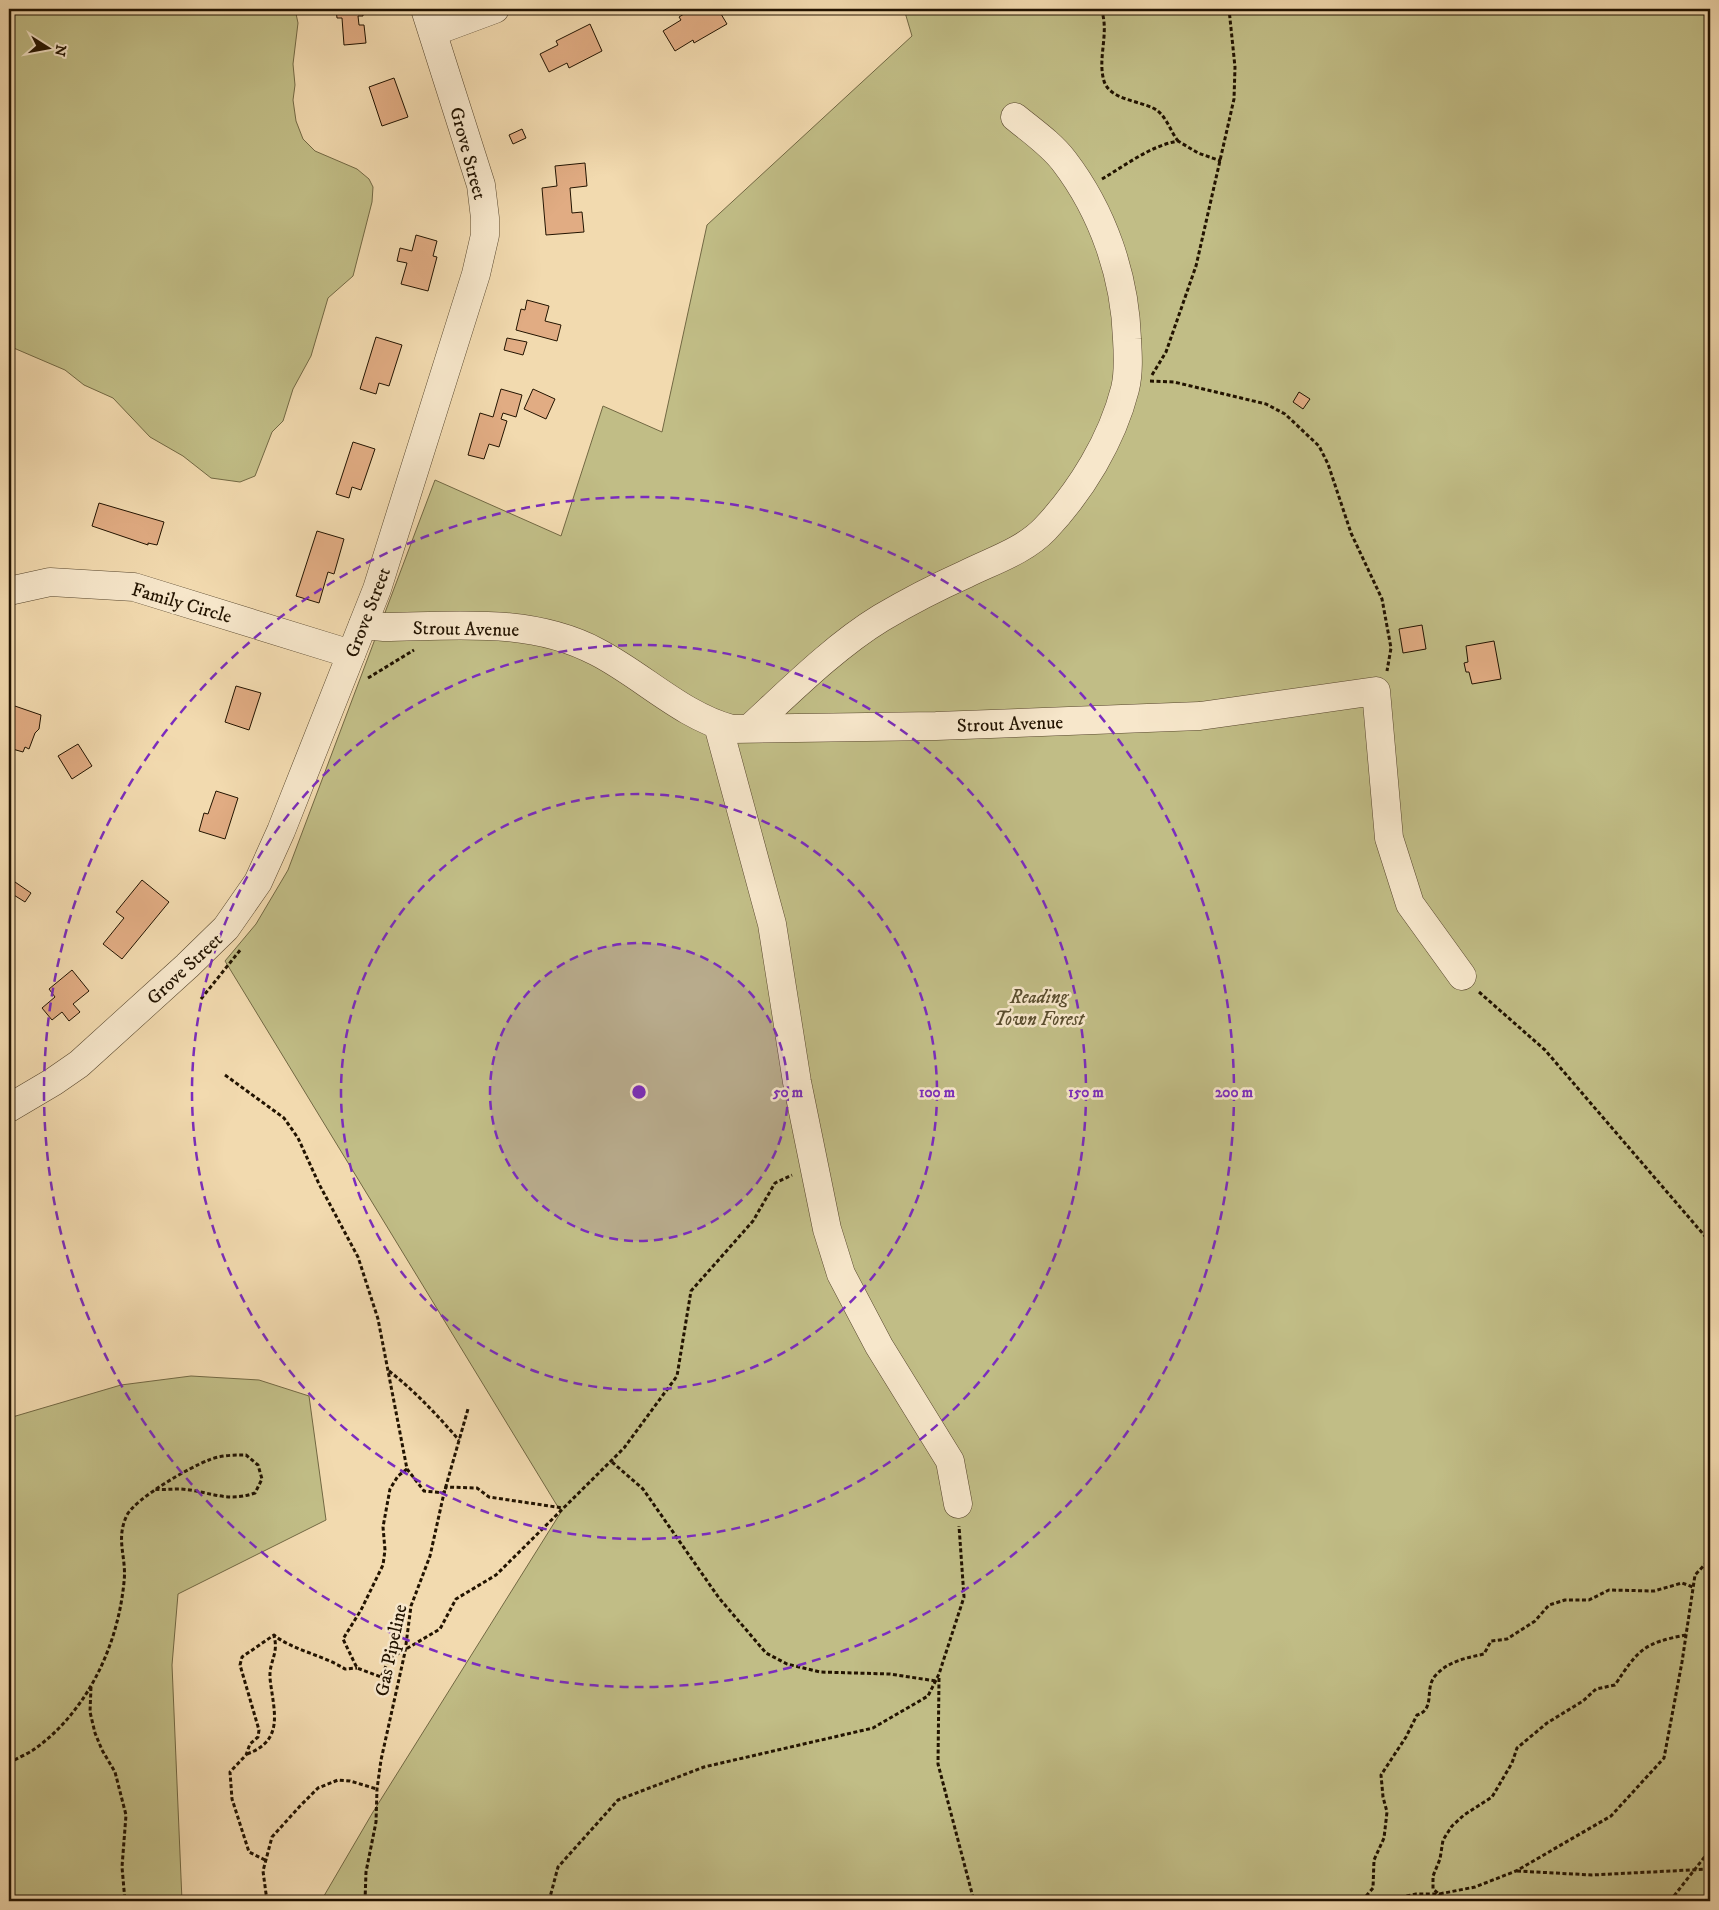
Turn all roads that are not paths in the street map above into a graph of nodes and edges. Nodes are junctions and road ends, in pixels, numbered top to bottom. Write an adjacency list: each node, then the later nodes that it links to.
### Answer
1 (495, 9): 2 (street)
2 (429, 20): 5 (street, Grove Street)
3 (1015, 117): 8 (street)
4 (9, 590): 6 (street, Family Circle)
5 (363, 625): 6 (street, Grove Street); 7 (street, Strout Avenue)
6 (351, 654): 10 (street, Grove Street)
7 (718, 725): 8 (street, Strout Avenue); 11 (street)
8 (750, 728): 9 (street, Strout Avenue)
9 (1462, 976)
10 (9, 1108)
11 (958, 1504)

